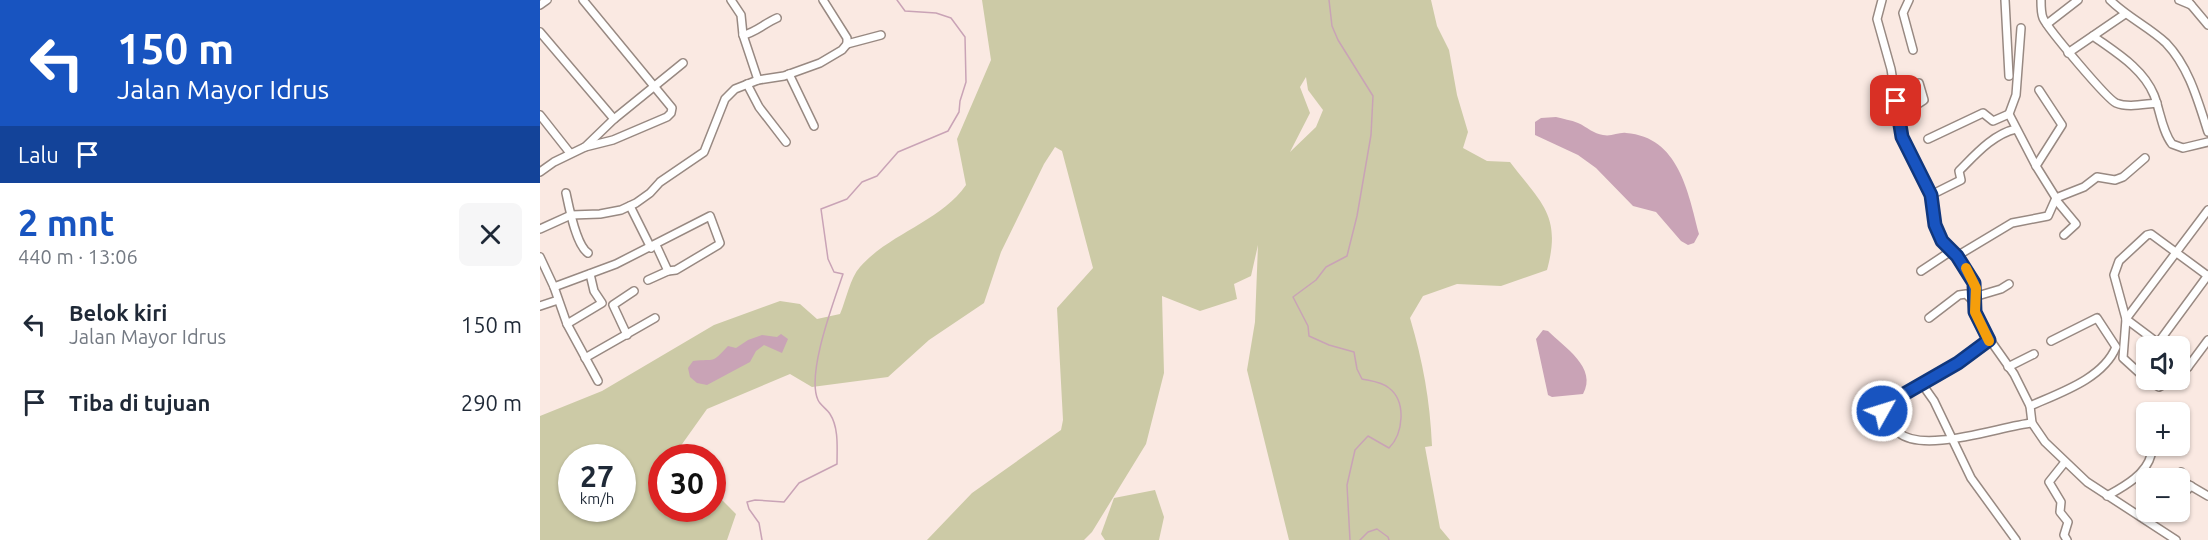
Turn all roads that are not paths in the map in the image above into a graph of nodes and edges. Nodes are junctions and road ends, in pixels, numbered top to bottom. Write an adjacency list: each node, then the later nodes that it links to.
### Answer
1 (547, 0): 14 (street)
2 (731, 0): 3 (street); 21 (street)
3 (741, 0)
4 (823, 0): 24 (street)
5 (1882, 0): 38 (street)
6 (1909, 0): 25 (street)
7 (2005, 0): 29 (street)
8 (2042, 0): 17 (street)
9 (2078, 0): 17 (street)
10 (2110, 0): 15 (street)
11 (2179, 0): 13 (street)
12 (587, 1): 33 (street)
13 (2189, 2): 18 (street)
14 (540, 5)
15 (2125, 14): 23 (street); 42 (street)
16 (777, 18): 21 (street)
17 (2047, 24): 26 (street)
18 (2208, 25)
19 (2021, 28): 37 (street)
20 (540, 32): 39 (street)
21 (743, 35): 30 (street)
22 (881, 35): 24 (street)
23 (2093, 36): 26 (street); 35 (street)
24 (847, 41): 28 (street)
25 (1913, 50)
26 (2068, 53): 35 (street)
27 (683, 63): 33 (street)
28 (789, 74): 30 (street); 40 (street)
29 (2009, 76)
30 (758, 80): 31 (street)
31 (747, 84): 44 (street); 54 (street)
32 (1919, 84): 38 (street)
33 (654, 85): 39 (street); 46 (street)
34 (2039, 90): 49 (street)
35 (2157, 103): 45 (street)
36 (540, 114): 47 (street)
37 (2009, 114): 41 (street); 43 (street)
38 (1898, 117): 52 (street)
39 (614, 119): 46 (street)
40 (814, 126)
41 (2016, 129): 49 (street); 52 (street)
42 (2208, 132)
43 (1928, 140)
44 (786, 142)
45 (2208, 142)
46 (585, 147): 47 (street)
47 (570, 153): 50 (street)
48 (2145, 158): 53 (street)
49 (2036, 166): 53 (street)
50 (540, 172)
51 (566, 193): 56 (street)
52 (1931, 195): 61 (street)
53 (2056, 199): 58 (street); 61 (street)
54 (630, 206): 56 (street); 59 (street)
55 (2208, 210): 62 (street)
56 (572, 215): 57 (street); 60 (street)
57 (540, 229)
58 (2064, 235)
59 (653, 246): 66 (street); 66 (street); 67 (street)
60 (588, 253)
61 (1954, 253): 65 (street); 73 (street)
62 (2176, 253): 68 (street); 78 (street); 78 (street)
63 (540, 257): 64 (street)
64 (542, 268): 71 (street)
65 (1921, 270)
66 (668, 271): 69 (street)
67 (590, 274): 71 (street); 79 (street)
68 (2208, 276): 82 (street)
69 (648, 280)
70 (2009, 284): 73 (street)
71 (554, 287): 74 (street)
72 (634, 291): 80 (street)
73 (1974, 299): 77 (street); 83 (street)
74 (558, 300): 75 (street); 79 (street)
75 (540, 306)
76 (655, 318): 80 (street)
77 (1929, 318)
78 (2126, 320): 81 (street); 90 (street)
79 (567, 324): 87 (street)
80 (627, 335): 87 (street)
81 (2148, 336)
82 (2166, 336)
83 (1989, 340): 89 (street); 92 (street)
84 (2208, 340): 88 (street)
85 (2051, 341): 93 (street)
86 (2034, 354): 89 (street)
87 (585, 358): 91 (street)
88 (2190, 364)
89 (2008, 368): 93 (street)
90 (2136, 370)
91 (598, 381)
92 (1922, 384): 95 (street); 95 (street)
93 (2030, 406): 94 (street)
94 (2032, 423): 95 (street); 97 (street)
95 (1950, 438): 101 (street)
96 (2151, 456): 99 (street)
97 (2065, 462): 99 (street); 102 (street)
98 (2191, 486): 100 (street)
99 (2107, 496): 103 (street)
100 (2208, 496)
101 (2016, 540)
102 (2067, 540)
103 (2174, 540)

